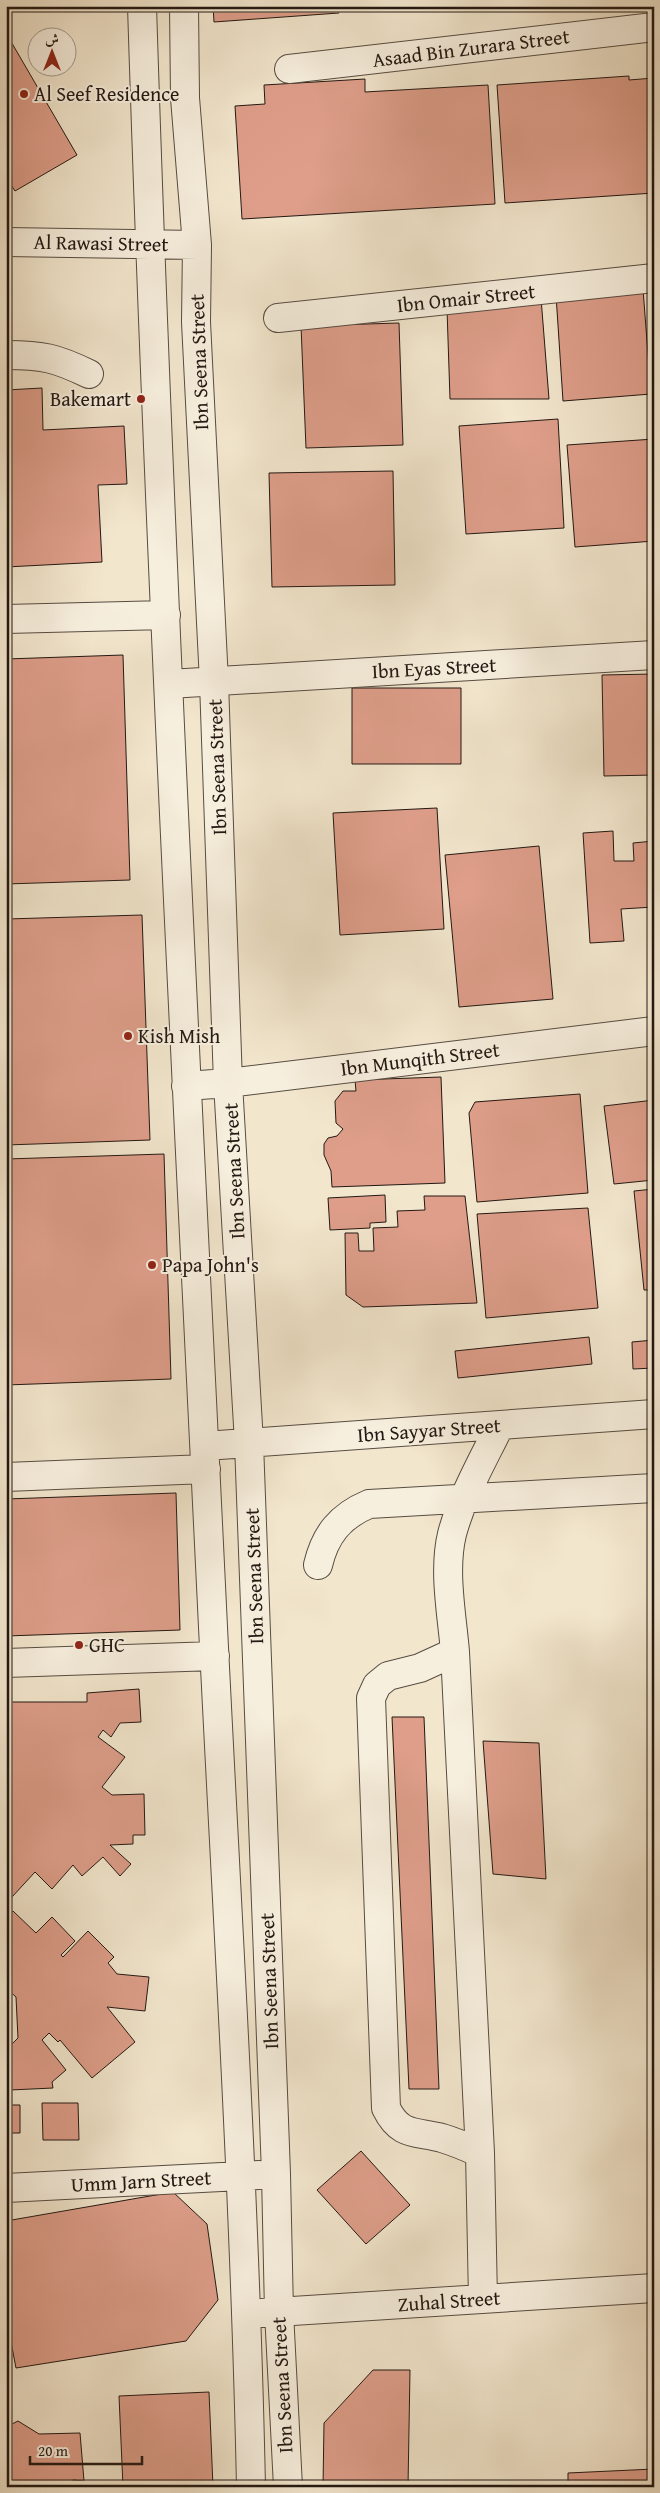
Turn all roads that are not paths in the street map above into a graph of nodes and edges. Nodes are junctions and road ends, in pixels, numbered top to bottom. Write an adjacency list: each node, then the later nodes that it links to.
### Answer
1 (142, 6): 6 (street, Ibn Seena Street)
2 (184, 6): 7 (street, Ibn Seena Street)
3 (654, 26): 4 (street, Asaad Bin Zurara Street)
4 (289, 69)
5 (6, 242): 6 (street, Al Rawasi Street)
6 (149, 244): 7 (street, Al Rawasi Street); 12 (street, Ibn Seena Street)
7 (197, 246): 15 (street, Ibn Seena Street)
8 (654, 278): 9 (street, Ibn Omair Street)
9 (278, 318)
10 (6, 354): 11 (street)
11 (89, 374)
12 (166, 615): 13 (street); 16 (street, Ibn Seena Street)
13 (6, 619)
14 (654, 655): 15 (street, Ibn Eyas Street)
15 (214, 682): 16 (street, Ibn Eyas Street); 18 (street, Ibn Seena Street)
16 (169, 684): 19 (street, Ibn Seena Street)
17 (654, 1031): 18 (street, Ibn Munqith Street)
18 (228, 1083): 19 (street, Ibn Munqith Street); 22 (street, Ibn Seena Street)
19 (186, 1086): 23 (street, Ibn Seena Street)
20 (654, 1414): 21 (street, Ibn Sayyar Street)
21 (500, 1426): 22 (street, Ibn Sayyar Street); 26 (street)
22 (249, 1443): 23 (street, Ibn Sayyar Street); 32 (street, Ibn Seena Street)
23 (205, 1458): 24 (street, Ibn Sayyar Street); 29 (street, Ibn Seena Street)
24 (6, 1477)
25 (654, 1488): 26 (street)
26 (464, 1500): 27 (street); 28 (street)
27 (318, 1565)
28 (455, 1652): 31 (street); 31 (street)
29 (215, 1656): 30 (street); 33 (street, Ibn Seena Street)
30 (6, 1663)
31 (480, 2153): 36 (street)
32 (276, 2174): 33 (street, Umm Jarn Street); 37 (street, Ibn Seena Street)
33 (242, 2176): 34 (street, Umm Jarn Street); 38 (street, Ibn Seena Street)
34 (6, 2188)
35 (654, 2288): 36 (street, Zuhal Street)
36 (483, 2299): 37 (street, Zuhal Street)
37 (279, 2312): 38 (street, Zuhal Street); 40 (street, Ibn Seena Street)
38 (245, 2314): 39 (street, Ibn Seena Street)
39 (250, 2487)
40 (288, 2487)

